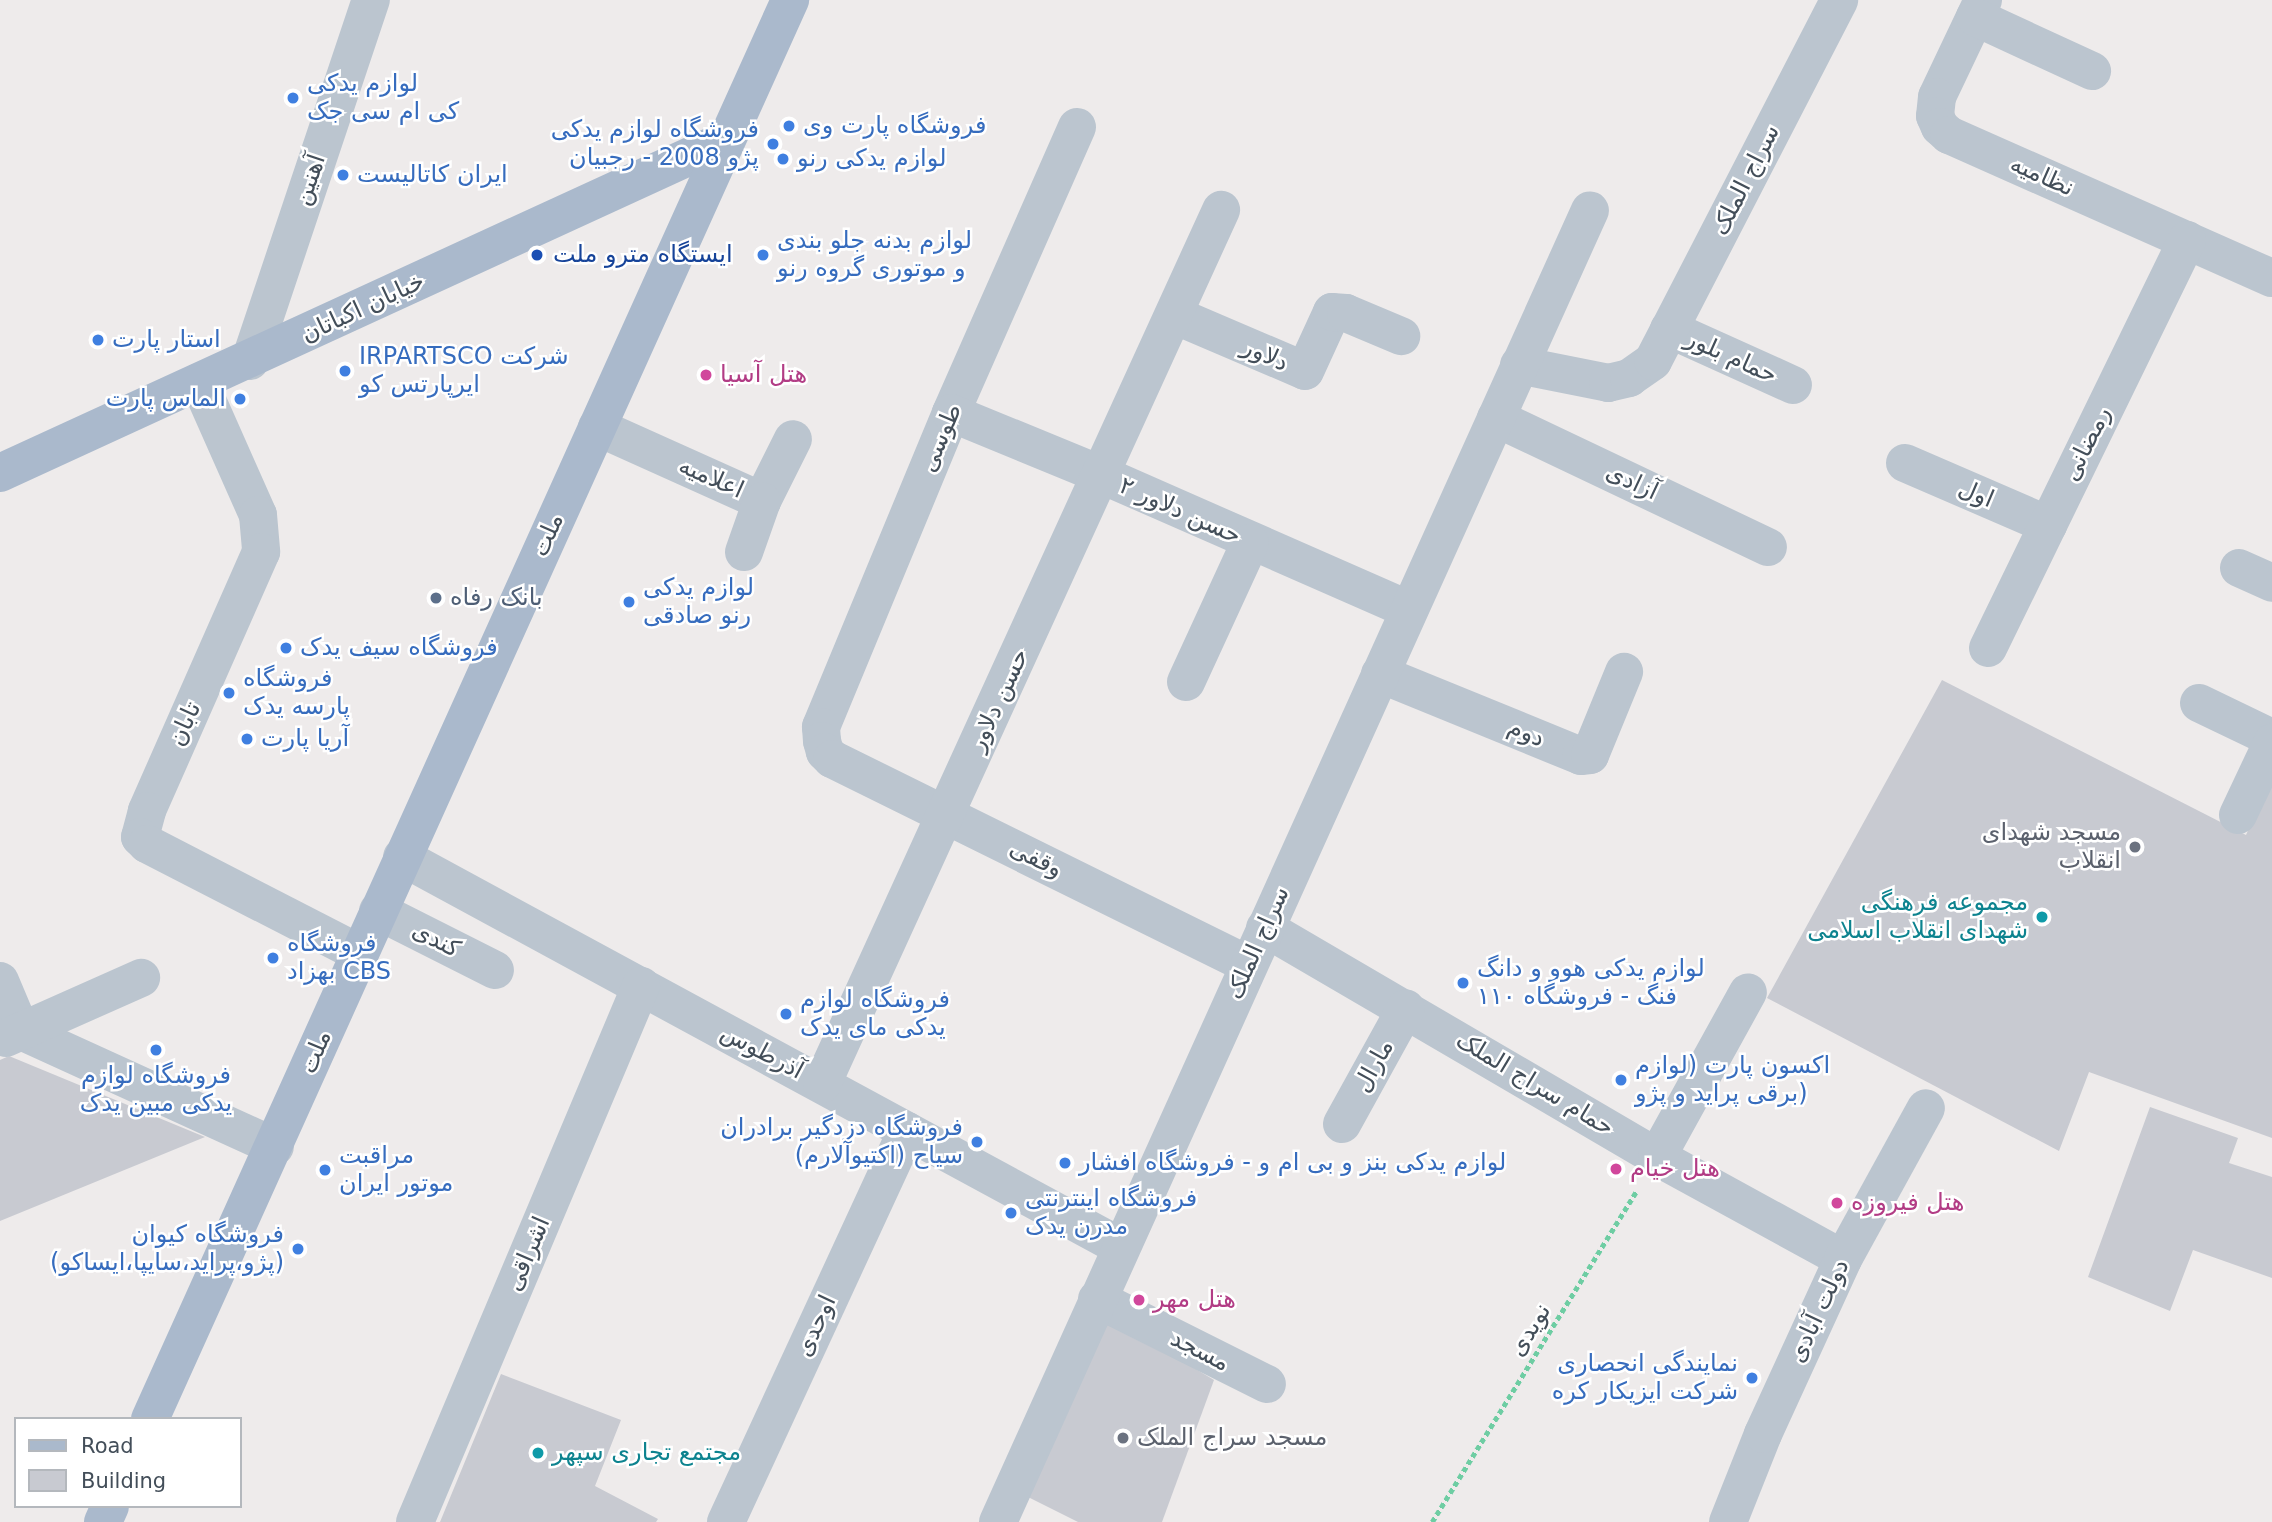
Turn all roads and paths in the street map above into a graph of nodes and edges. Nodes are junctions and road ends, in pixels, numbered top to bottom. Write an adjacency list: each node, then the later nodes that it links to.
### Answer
1 (370, 0): 15 (street, آهنین)
2 (790, 0): 7 (main road, ملت)
3 (1839, 0): 14 (street, سراج الملک)
4 (1979, 8): 5 (street); 10 (street, نظامیه)
5 (2092, 71)
6 (1077, 127): 19 (street, طوسی)
7 (725, 140): 15 (main road, خیابان اکباتان); 21 (main road, ملت)
8 (1222, 210): 12 (street, حسن دلاور)
9 (1590, 210): 16 (street, سراج الملک)
10 (2187, 240): 11 (street, نظامیه); 27 (street, رمضانی)
11 (2272, 278)
12 (1174, 315): 13 (street, دلاور); 25 (street, حسن دلاور)
13 (1401, 336)
14 (1661, 345): 16 (street); 18 (street, حمام بلور)
15 (250, 361): 17 (main road, خیابان اکباتان)
16 (1520, 365): 20 (street, سراج الملک)
17 (200, 382): 24 (main road, خیابان اکباتان); 44 (street, تابان)
18 (1793, 385)
19 (951, 413): 25 (street, حسن دلاور ۲); 38 (street, طوسی)
20 (1496, 418): 29 (street, آزادی); 31 (street, سراج الملک)
21 (597, 427): 26 (street, اعلامیه); 41 (main road, ملت)
22 (793, 439): 26 (street, اعلامیه)
23 (1905, 463): 27 (street, اول)
24 (0, 473)
25 (1102, 475): 28 (street, حسن دلاور ۲); 39 (street, حسن دلاور)
26 (762, 501): 30 (street)
27 (2048, 525): 32 (street, رمضانی)
28 (1250, 543): 31 (street, حسن دلاور ۲); 35 (street)
29 (1768, 547)
30 (744, 552)
31 (1409, 610): 34 (street, سراج الملک)
32 (1988, 648)
33 (1624, 673): 34 (street, دوم)
34 (1380, 674): 43 (street, سراج الملک)
35 (1185, 682)
36 (2199, 703): 37 (street)
37 (2272, 741): 40 (street)
38 (825, 752): 39 (street, وقفی)
39 (946, 815): 45 (street, وقفی); 53 (street, حسن دلاور)
40 (2238, 815)
41 (402, 857): 42 (main road, ملت); 49 (street, آذرطوس)
42 (378, 911): 44 (main road, ملت); 46 (street, کندی)
43 (1265, 928): 45 (street, سراج الملک); 51 (street, حمام سراج الملک)
44 (359, 953): 57 (main road, ملت)
45 (1248, 965): 59 (street, سراج الملک)
46 (495, 970)
47 (141, 978): 52 (street)
48 (0, 981): 52 (street)
49 (641, 986): 53 (street, آذرطوس); 64 (street, اشراقی)
50 (1748, 992): 58 (street)
51 (1406, 1008): 55 (street, مارال); 58 (street, حمام سراج الملک)
52 (11, 1036): 57 (street)
53 (822, 1084): 56 (street, آذرطوس)
54 (1926, 1108): 60 (street, دولت آبادی)
55 (1342, 1124)
56 (907, 1130): 59 (street, آذرطوس); 65 (street, اوحدی)
57 (275, 1147): 63 (main road, ملت)
58 (1657, 1157): 60 (street, حمام سراج الملک); 67 (path, نویدی)
59 (1121, 1247): 61 (street, سراج الملک)
60 (1843, 1259): 68 (street, دولت آبادی)
61 (1097, 1299): 62 (street, مسجد); 66 (street, سراج الملک)
62 (1267, 1384)
63 (151, 1417)
64 (415, 1522)
65 (726, 1522)
66 (998, 1522)
67 (1432, 1522)
68 (1728, 1522)

